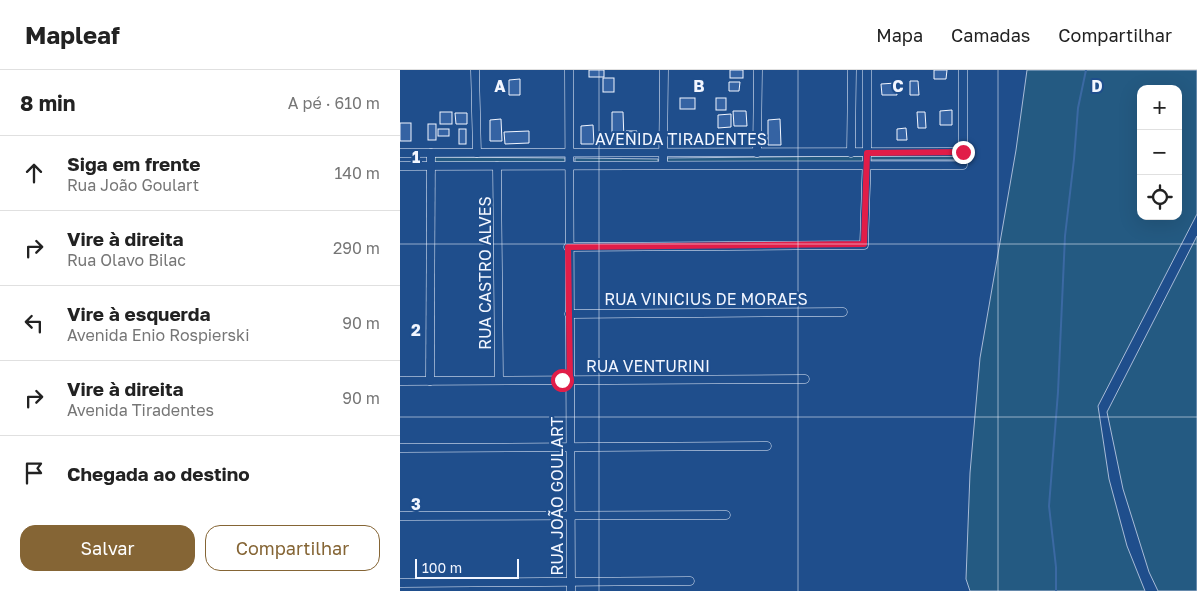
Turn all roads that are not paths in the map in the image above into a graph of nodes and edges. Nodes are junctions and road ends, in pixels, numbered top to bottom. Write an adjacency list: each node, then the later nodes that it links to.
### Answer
1 (475, 70): 11 (street)
2 (569, 70): 12 (street, RUA JOÃO GOULART)
3 (664, 70): 13 (street)
4 (758, 70): 14 (street)
5 (852, 70): 15 (street)
6 (867, 70): 16 (street)
7 (963, 70): 8 (street)
8 (963, 152): 16 (street, AVENIDA TIRADENTES); 18 (street, AVENIDA TIRADENTES)
9 (400, 153): 10 (street, AVENIDA TIRADENTES)
10 (431, 153): 11 (street, AVENIDA TIRADENTES); 20 (street)
11 (477, 153): 12 (street, AVENIDA TIRADENTES)
12 (568, 153): 13 (street, AVENIDA TIRADENTES); 22 (street, RUA JOÃO GOULART)
13 (663, 153): 14 (street, AVENIDA TIRADENTES); 17 (street)
14 (758, 153): 15 (street, AVENIDA TIRADENTES)
15 (851, 153): 16 (street, AVENIDA TIRADENTES)
16 (867, 153): 18 (street)
17 (663, 165): 18 (street, AVENIDA TIRADENTES); 22 (street, AVENIDA TIRADENTES)
18 (867, 165): 23 (street)
19 (400, 166): 20 (street, AVENIDA TIRADENTES)
20 (431, 166): 21 (street, AVENIDA TIRADENTES); 30 (street)
21 (498, 166): 22 (street, AVENIDA TIRADENTES); 27 (street, RUA CASTRO ALVES)
22 (568, 166): 23 (street, RUA JOÃO GOULART)
23 (568, 247): 25 (street, RUA JOÃO GOULART)
24 (843, 312): 25 (street, RUA VINICIUS DE MORAES)
25 (569, 314): 28 (street, RUA JOÃO GOULART)
26 (806, 378): 28 (street, RUA VENTURINI)
27 (499, 380): 28 (street, RUA VENTURINI); 30 (street, RUA VENTURINI)
28 (570, 380): 32 (street, RUA JOÃO GOULART)
29 (400, 381): 30 (street, RUA VENTURINI)
30 (430, 381)
31 (766, 446): 32 (street)
32 (570, 447): 33 (street); 34 (street, RUA JOÃO GOULART)
33 (400, 448)
34 (570, 514): 35 (street); 36 (street); 38 (street, RUA JOÃO GOULART)
35 (726, 514)
36 (400, 516)
37 (690, 581): 38 (street)
38 (571, 582): 39 (street); 40 (street, RUA JOÃO GOULART)
39 (400, 583)
40 (571, 591)

